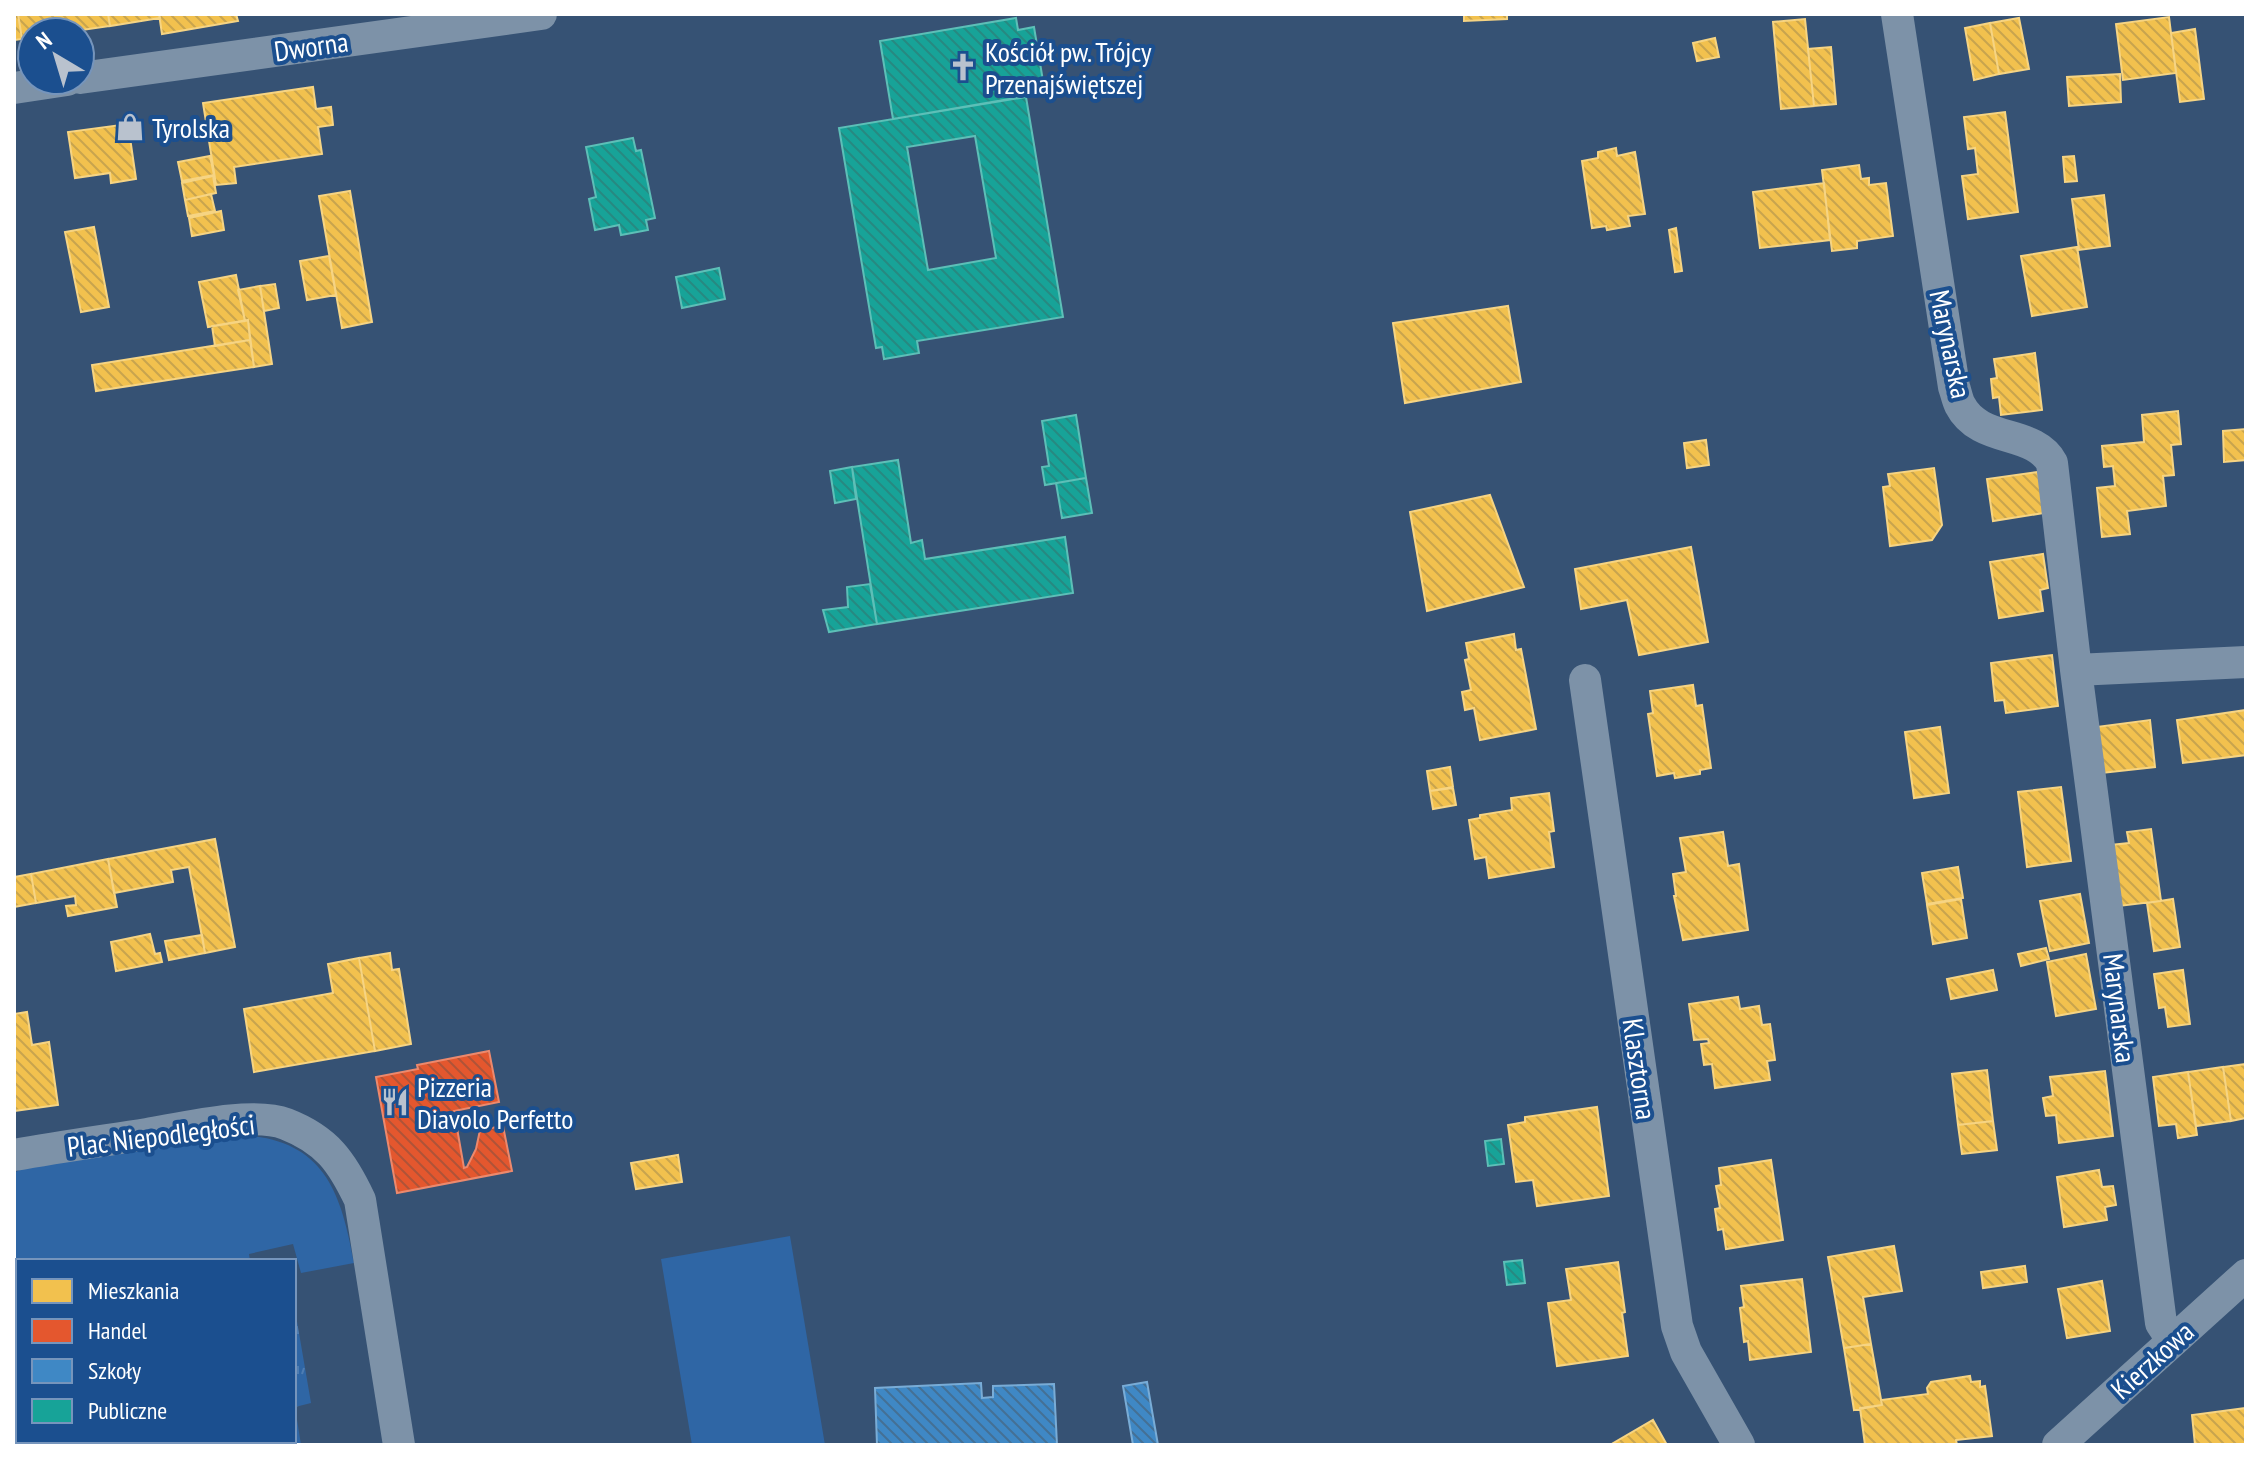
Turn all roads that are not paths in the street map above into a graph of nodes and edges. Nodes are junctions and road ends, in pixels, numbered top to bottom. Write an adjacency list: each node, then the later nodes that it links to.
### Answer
1 (541, 14): 3 (street, Dworna)
2 (1897, 14): 6 (street, Marynarska)
3 (456, 20): 4 (street, Dworna)
4 (96, 76)
5 (2246, 662): 6 (street)
6 (2076, 670): 10 (street, Marynarska)
7 (1585, 680): 14 (street, Klasztorna)
8 (14, 1155): 13 (street, Plac Niepodległości)
9 (2246, 1275): 10 (street, Kierzkowa)
10 (2173, 1341): 15 (street, Kierzkowa)
11 (14, 1437): 12 (street)
12 (16, 1445)
13 (399, 1445)
14 (1739, 1445)
15 (2058, 1445)

